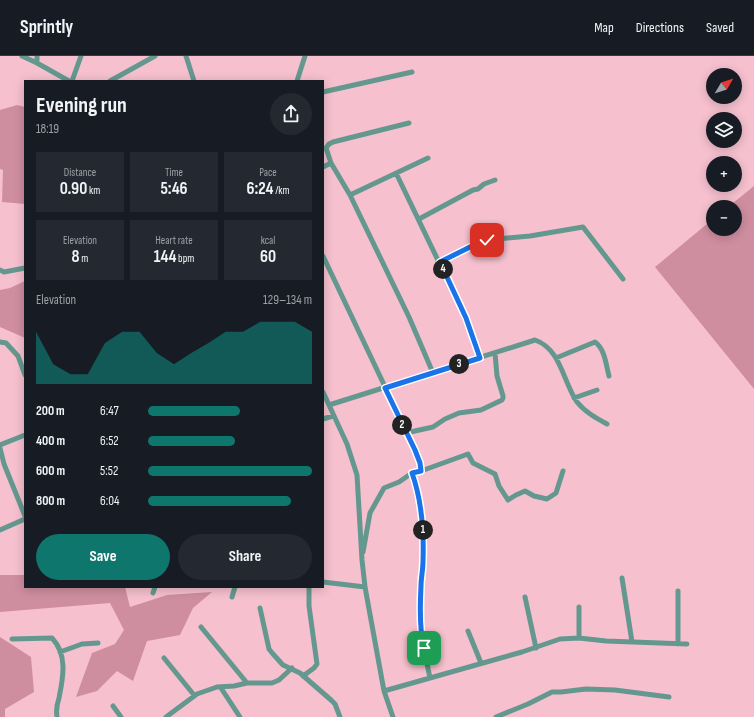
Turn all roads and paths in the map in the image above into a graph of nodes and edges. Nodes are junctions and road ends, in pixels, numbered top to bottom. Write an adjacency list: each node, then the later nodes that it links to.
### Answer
1 (22, 56): 7 (street)
2 (37, 56): 7 (street)
3 (81, 56): 10 (street)
4 (155, 56): 11 (street)
5 (186, 56): 12 (street)
6 (305, 56): 13 (street)
7 (37, 63): 9 (street)
8 (412, 72): 14 (street)
9 (69, 80)
10 (71, 80)
11 (112, 80)
12 (194, 80)
13 (297, 80)
14 (324, 92)
15 (409, 123): 17 (street)
16 (428, 158): 19 (street)
17 (331, 163): 18 (street); 21 (street)
18 (324, 166)
19 (396, 174): 21 (street); 22 (street)
20 (495, 180): 22 (street)
21 (350, 195): 33 (street)
22 (419, 219): 24 (street)
23 (324, 258): 35 (street)
24 (440, 262): 27 (street); 30 (street)
25 (24, 268): 26 (street)
26 (0, 270)
27 (623, 279)
28 (0, 342): 32 (street)
29 (496, 353): 30 (street); 31 (street); 43 (street)
30 (480, 358): 33 (street)
31 (556, 358): 34 (street); 38 (street)
32 (24, 373)
33 (433, 373): 35 (street)
34 (609, 376)
35 (385, 388): 39 (street); 43 (street)
36 (597, 390): 38 (street)
37 (324, 394): 39 (street)
38 (574, 398): 42 (street)
39 (329, 405): 40 (street)
40 (333, 416): 41 (street); 54 (street)
41 (324, 419)
42 (607, 424)
43 (406, 433): 48 (street)
44 (24, 435): 45 (street)
45 (0, 445)
46 (0, 448): 47 (street)
47 (2, 465): 51 (street)
48 (421, 471): 49 (street); 50 (street)
49 (564, 471)
50 (412, 473): 54 (street); 81 (street)
51 (24, 515)
52 (24, 518): 53 (street)
53 (0, 530)
54 (362, 560): 57 (street)
55 (622, 578): 71 (street)
56 (324, 582): 57 (street)
57 (365, 587): 84 (street)
58 (155, 588): 62 (street)
59 (235, 588): 63 (street)
60 (309, 588): 80 (street)
61 (678, 591): 73 (street)
62 (153, 593)
63 (232, 597)
64 (525, 597): 75 (street)
65 (579, 607): 69 (street)
66 (260, 608): 79 (street)
67 (201, 627): 82 (street)
68 (468, 631): 78 (street)
69 (579, 638): 71 (street); 75 (street)
70 (12, 639): 76 (street)
71 (632, 642): 73 (street)
72 (98, 643): 76 (street)
73 (678, 644): 74 (street)
74 (687, 644)
75 (536, 648): 78 (street)
76 (60, 652): 88 (street)
77 (164, 658): 85 (street)
78 (481, 664): 81 (street)
79 (292, 668): 80 (street); 82 (street)
80 (303, 676): 92 (street)
81 (430, 678): 84 (street)
82 (247, 683): 83 (street)
83 (221, 688): 85 (street); 91 (street)
84 (384, 691): 93 (street)
85 (194, 695): 90 (street)
86 (669, 697): 94 (street)
87 (113, 706): 89 (street)
88 (57, 717)
89 (121, 717)
90 (166, 717)
91 (240, 717)
92 (340, 717)
93 (393, 717)
94 (496, 717)

